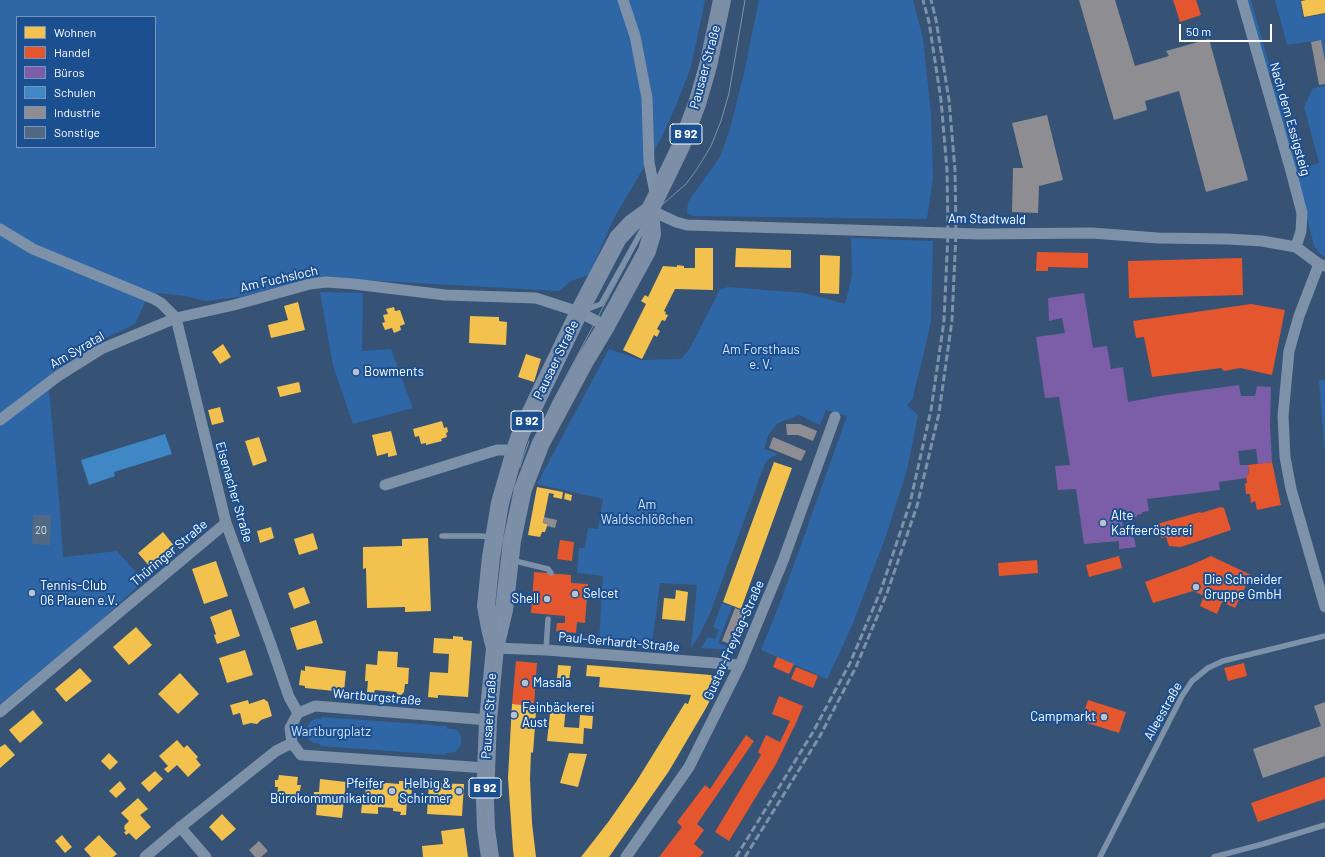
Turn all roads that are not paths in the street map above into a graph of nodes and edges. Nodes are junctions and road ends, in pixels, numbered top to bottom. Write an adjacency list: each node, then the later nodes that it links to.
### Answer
1 (623, 0): 4 (street, Pausaer Straße)
2 (722, 0): 4 (main road, Pausaer Straße / B 92)
3 (1242, 0): 6 (street, Nach dem Essigsteig)
4 (653, 204): 6 (street, Am Stadtwald); 8 (main road, Pausaer Straße / B 92); 9 (main road, Pausaer Straße / B 92)
5 (0, 229): 10 (street)
6 (1296, 246): 7 (street, Am Stadtwald)
7 (1322, 265): 20 (street)
8 (579, 312): 9 (street, Am Fuchsloch); 9 (lane); 10 (street, Am Fuchsloch); 13 (main road, Pausaer Straße / B 92)
9 (603, 313): 18 (main road, Pausaer Straße / B 92)
10 (176, 318): 12 (street, Am Syratal); 15 (street, Eisenacher Straße)
11 (835, 418): 25 (street, Gustav-Freytag-Straße)
12 (0, 420)
13 (514, 453): 14 (street); 17 (main road, Pausaer Straße / B 92)
14 (385, 485)
15 (226, 523): 26 (street, Thüringer Straße); 27 (street, Eisenacher Straße)
16 (442, 536): 17 (lane)
17 (494, 538): 23 (main road, Pausaer Straße / B 92)
18 (510, 560): 19 (lane); 23 (main road, Pausaer Straße / B 92)
19 (551, 573)
20 (1325, 607)
21 (548, 619): 24 (lane)
22 (1325, 636): 37 (lane, Alleestraße)
23 (495, 648): 24 (street, Paul-Gerhardt-Straße); 28 (main road, Pausaer Straße / B 92)
24 (546, 650): 25 (street, Paul-Gerhardt-Straße)
25 (740, 666): 36 (street, Gustav-Freytag-Straße)
26 (0, 712)
27 (298, 713): 28 (street, Wartburgstraße); 29 (street)
28 (488, 720): 30 (main road, Pausaer Straße / B 92)
29 (292, 743): 30 (street); 32 (street)
30 (486, 768): 35 (main road, Pausaer Straße / B 92)
31 (1325, 825): 38 (lane)
32 (180, 827): 33 (street); 34 (street)
33 (145, 857)
34 (206, 857)
35 (490, 857)
36 (626, 857)
37 (1100, 857)
38 (1214, 857)

